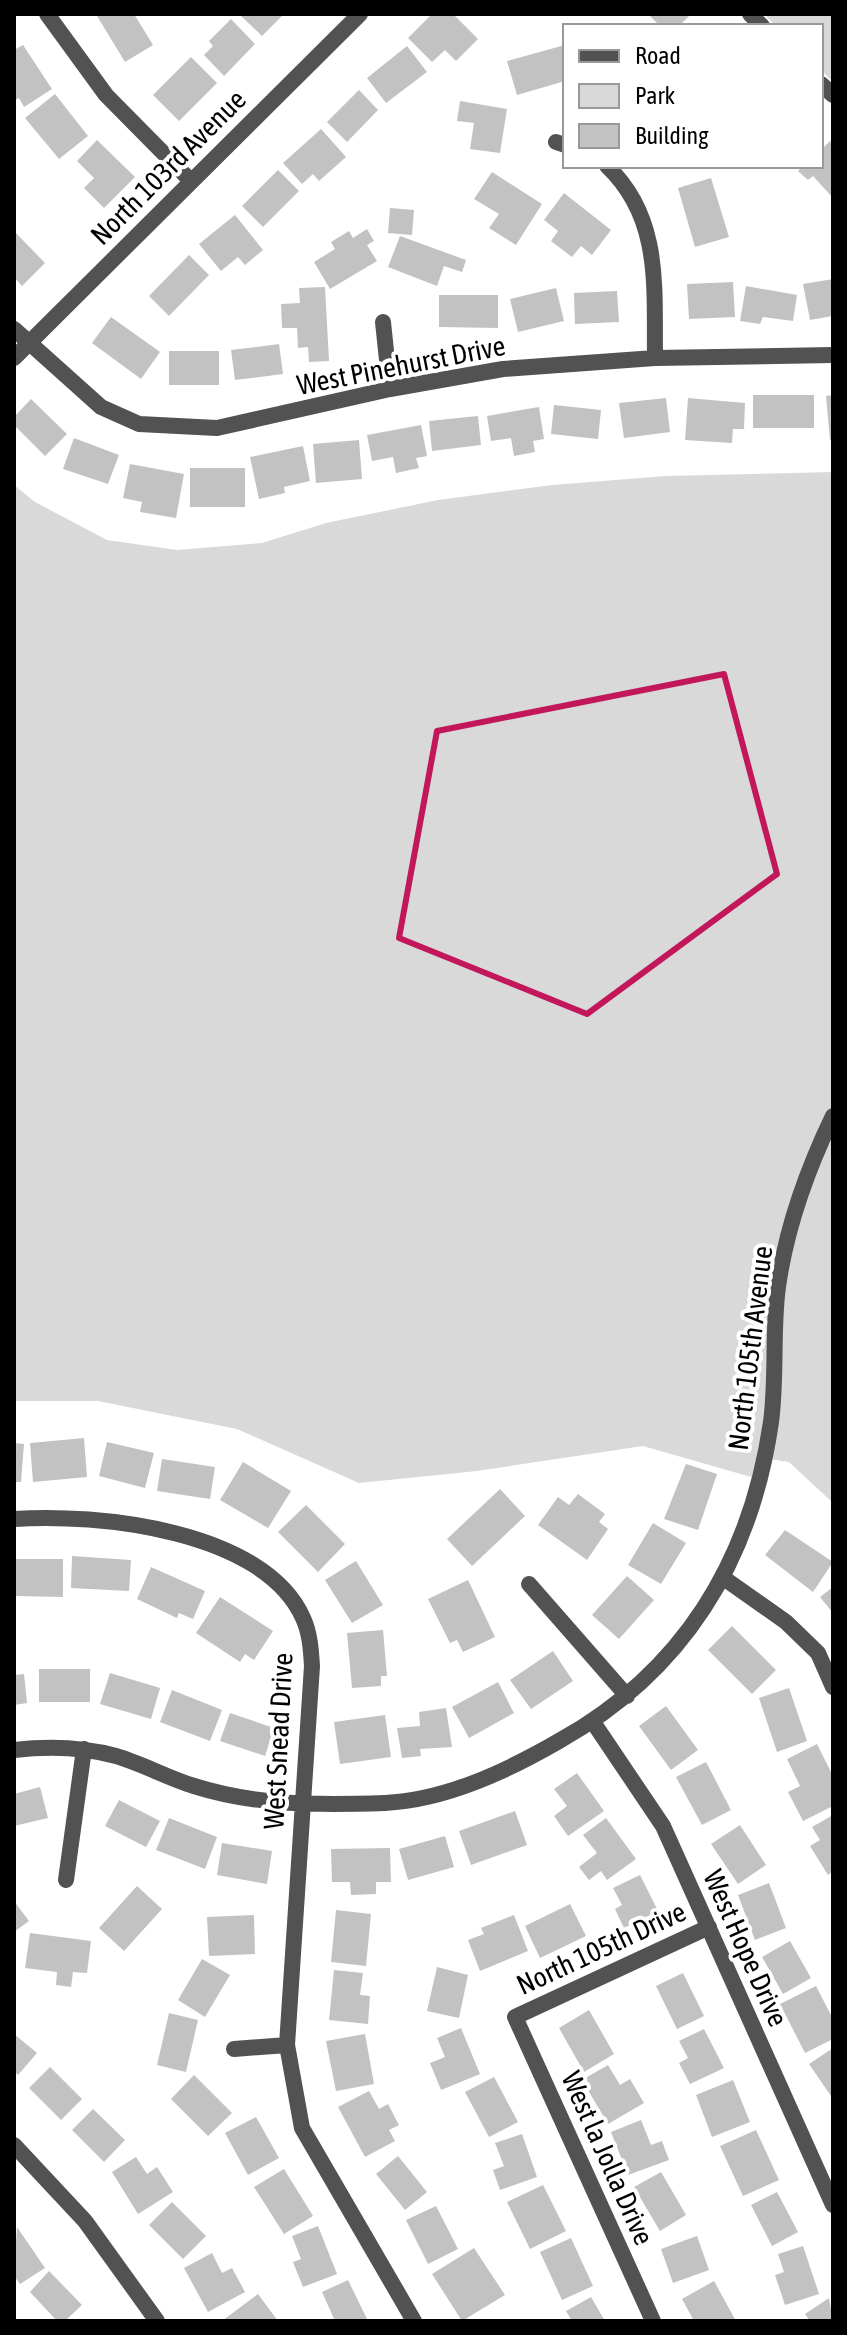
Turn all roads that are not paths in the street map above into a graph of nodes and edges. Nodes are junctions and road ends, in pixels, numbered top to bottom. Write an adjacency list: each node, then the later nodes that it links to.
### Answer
1 (47, 14): 4 (street)
2 (360, 14): 4 (street, North 103rd Avenue)
3 (609, 168): 10 (street)
4 (191, 181): 7 (street, North 103rd Avenue)
5 (383, 322): 11 (street)
6 (14, 329): 7 (street, West Pinehurst Drive)
7 (29, 342): 9 (street, North 103rd Avenue); 11 (street, West Pinehurst Drive)
8 (833, 355): 10 (street, West Pinehurst Drive)
9 (14, 358)
10 (655, 358): 11 (street, West Pinehurst Drive)
11 (390, 389)
12 (833, 1116): 14 (street, North 105th Avenue)
13 (14, 1519): 21 (street, West Snead Drive)
14 (725, 1579): 16 (street); 17 (street, North 105th Avenue)
15 (529, 1584): 17 (street)
16 (833, 1687)
17 (627, 1696): 18 (street, North 105th Avenue)
18 (593, 1722): 21 (street, North 105th Avenue); 23 (street, West Hope Drive)
19 (84, 1749): 20 (street, North 105th Avenue); 21 (street, North 105th Avenue); 22 (street)
20 (14, 1750)
21 (301, 1806): 25 (street, West Snead Drive)
22 (66, 1880)
23 (709, 1927): 24 (street, North 105th Drive); 28 (street, West Hope Drive)
24 (515, 2017): 31 (street, West la Jolla Drive)
25 (287, 2045): 26 (street); 30 (street, West Snead Drive)
26 (234, 2049)
27 (14, 2145): 29 (street)
28 (833, 2205)
29 (157, 2321)
30 (414, 2321)
31 (653, 2321)

